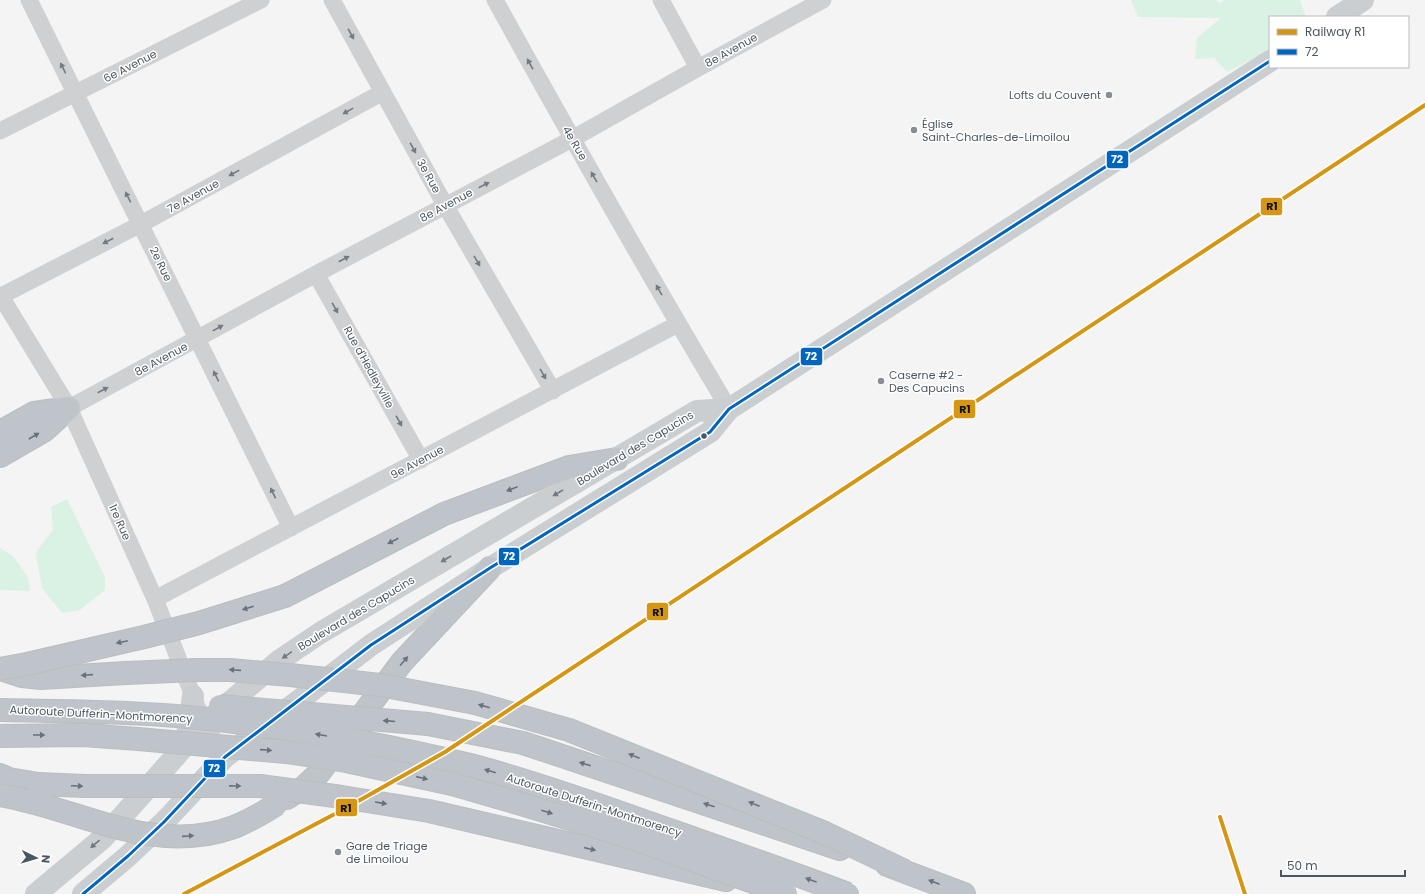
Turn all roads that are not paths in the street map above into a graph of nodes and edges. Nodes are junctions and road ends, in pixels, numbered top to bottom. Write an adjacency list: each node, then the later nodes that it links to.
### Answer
1 (29, 0): 12 (street, 2e Rue, one-way to 1)
2 (261, 0): 12 (street, 6e Avenue)
3 (332, 0): 11 (street, 3e Rue, one-way to 11)
4 (495, 0): 14 (street, 4e Rue, one-way to 4)
5 (661, 0): 10 (street)
6 (823, 0): 10 (street, 8e Avenue)
7 (1363, 0): 8 (main road)
8 (1339, 16)
9 (1269, 62): 23 (main road, Boulevard des Capucins)
10 (698, 68): 14 (street, 8e Avenue)
11 (383, 92): 15 (street, 3e Rue, one-way to 15); 16 (street, 7e Avenue, one-way to 16)
12 (76, 93): 13 (street, 6e Avenue); 16 (street, 2e Rue, one-way to 12)
13 (0, 131)
14 (572, 139): 15 (street, 8e Avenue, one-way to 14); 19 (street, 4e Rue, one-way to 14)
15 (445, 205): 17 (street, 8e Avenue, one-way to 15); 21 (street, 3e Rue, one-way to 21)
16 (141, 224): 18 (street, 7e Avenue, one-way to 18); 20 (street, 2e Rue)
17 (316, 274): 20 (street, 8e Avenue, one-way to 17); 27 (street, Rue d'Hedleyville, one-way to 27)
18 (0, 296): 22 (street, 1re Rue)
19 (678, 324): 21 (street, 9e Avenue); 23 (street, 4e Rue)
20 (198, 339): 22 (street, 8e Avenue, one-way to 20); 28 (street, 2e Rue, one-way to 20)
21 (553, 391): 27 (street, 9e Avenue)
22 (69, 408): 24 (highway); 25 (highway, one-way to 22); 30 (street, 1re Rue)
23 (729, 409): 26 (main road, Boulevard des Capucins); 29 (main road, Boulevard des Capucins)
24 (0, 432)
25 (0, 456)
26 (617, 459): 31 (highway, one-way to 31, bridge); 34 (main road, Boulevard des Capucins, one-way to 34)
27 (421, 460): 28 (street, 9e Avenue)
28 (291, 528): 30 (street, 9e Avenue)
29 (490, 568): 37 (main road, Boulevard des Capucins); 39 (highway, one-way to 29, bridge)
30 (155, 599): 32 (street, 1re Rue)
31 (0, 669): 40 (highway, one-way to 31, bridge)
32 (193, 696): 34 (street, 1re Rue); 36 (main road)
33 (0, 708): 40 (highway, one-way to 33, bridge); 44 (highway, Autoroute Dufferin-Montmorency, one-way to 33, bridge)
34 (204, 724): 36 (main road, Boulevard des Capucins); 37 (street, 1re Rue)
35 (0, 736): 43 (highway, Autoroute Dufferin-Montmorency, one-way to 43, bridge)
36 (185, 746): 41 (main road, Boulevard des Capucins, one-way to 41)
37 (225, 757): 42 (main road, Boulevard des Capucins)
38 (0, 775): 43 (highway, one-way to 43, bridge)
39 (0, 795)
40 (905, 871): 45 (highway, one-way to 40)
41 (36, 894)
42 (83, 894)
43 (786, 894)
44 (848, 894)
45 (964, 894)

